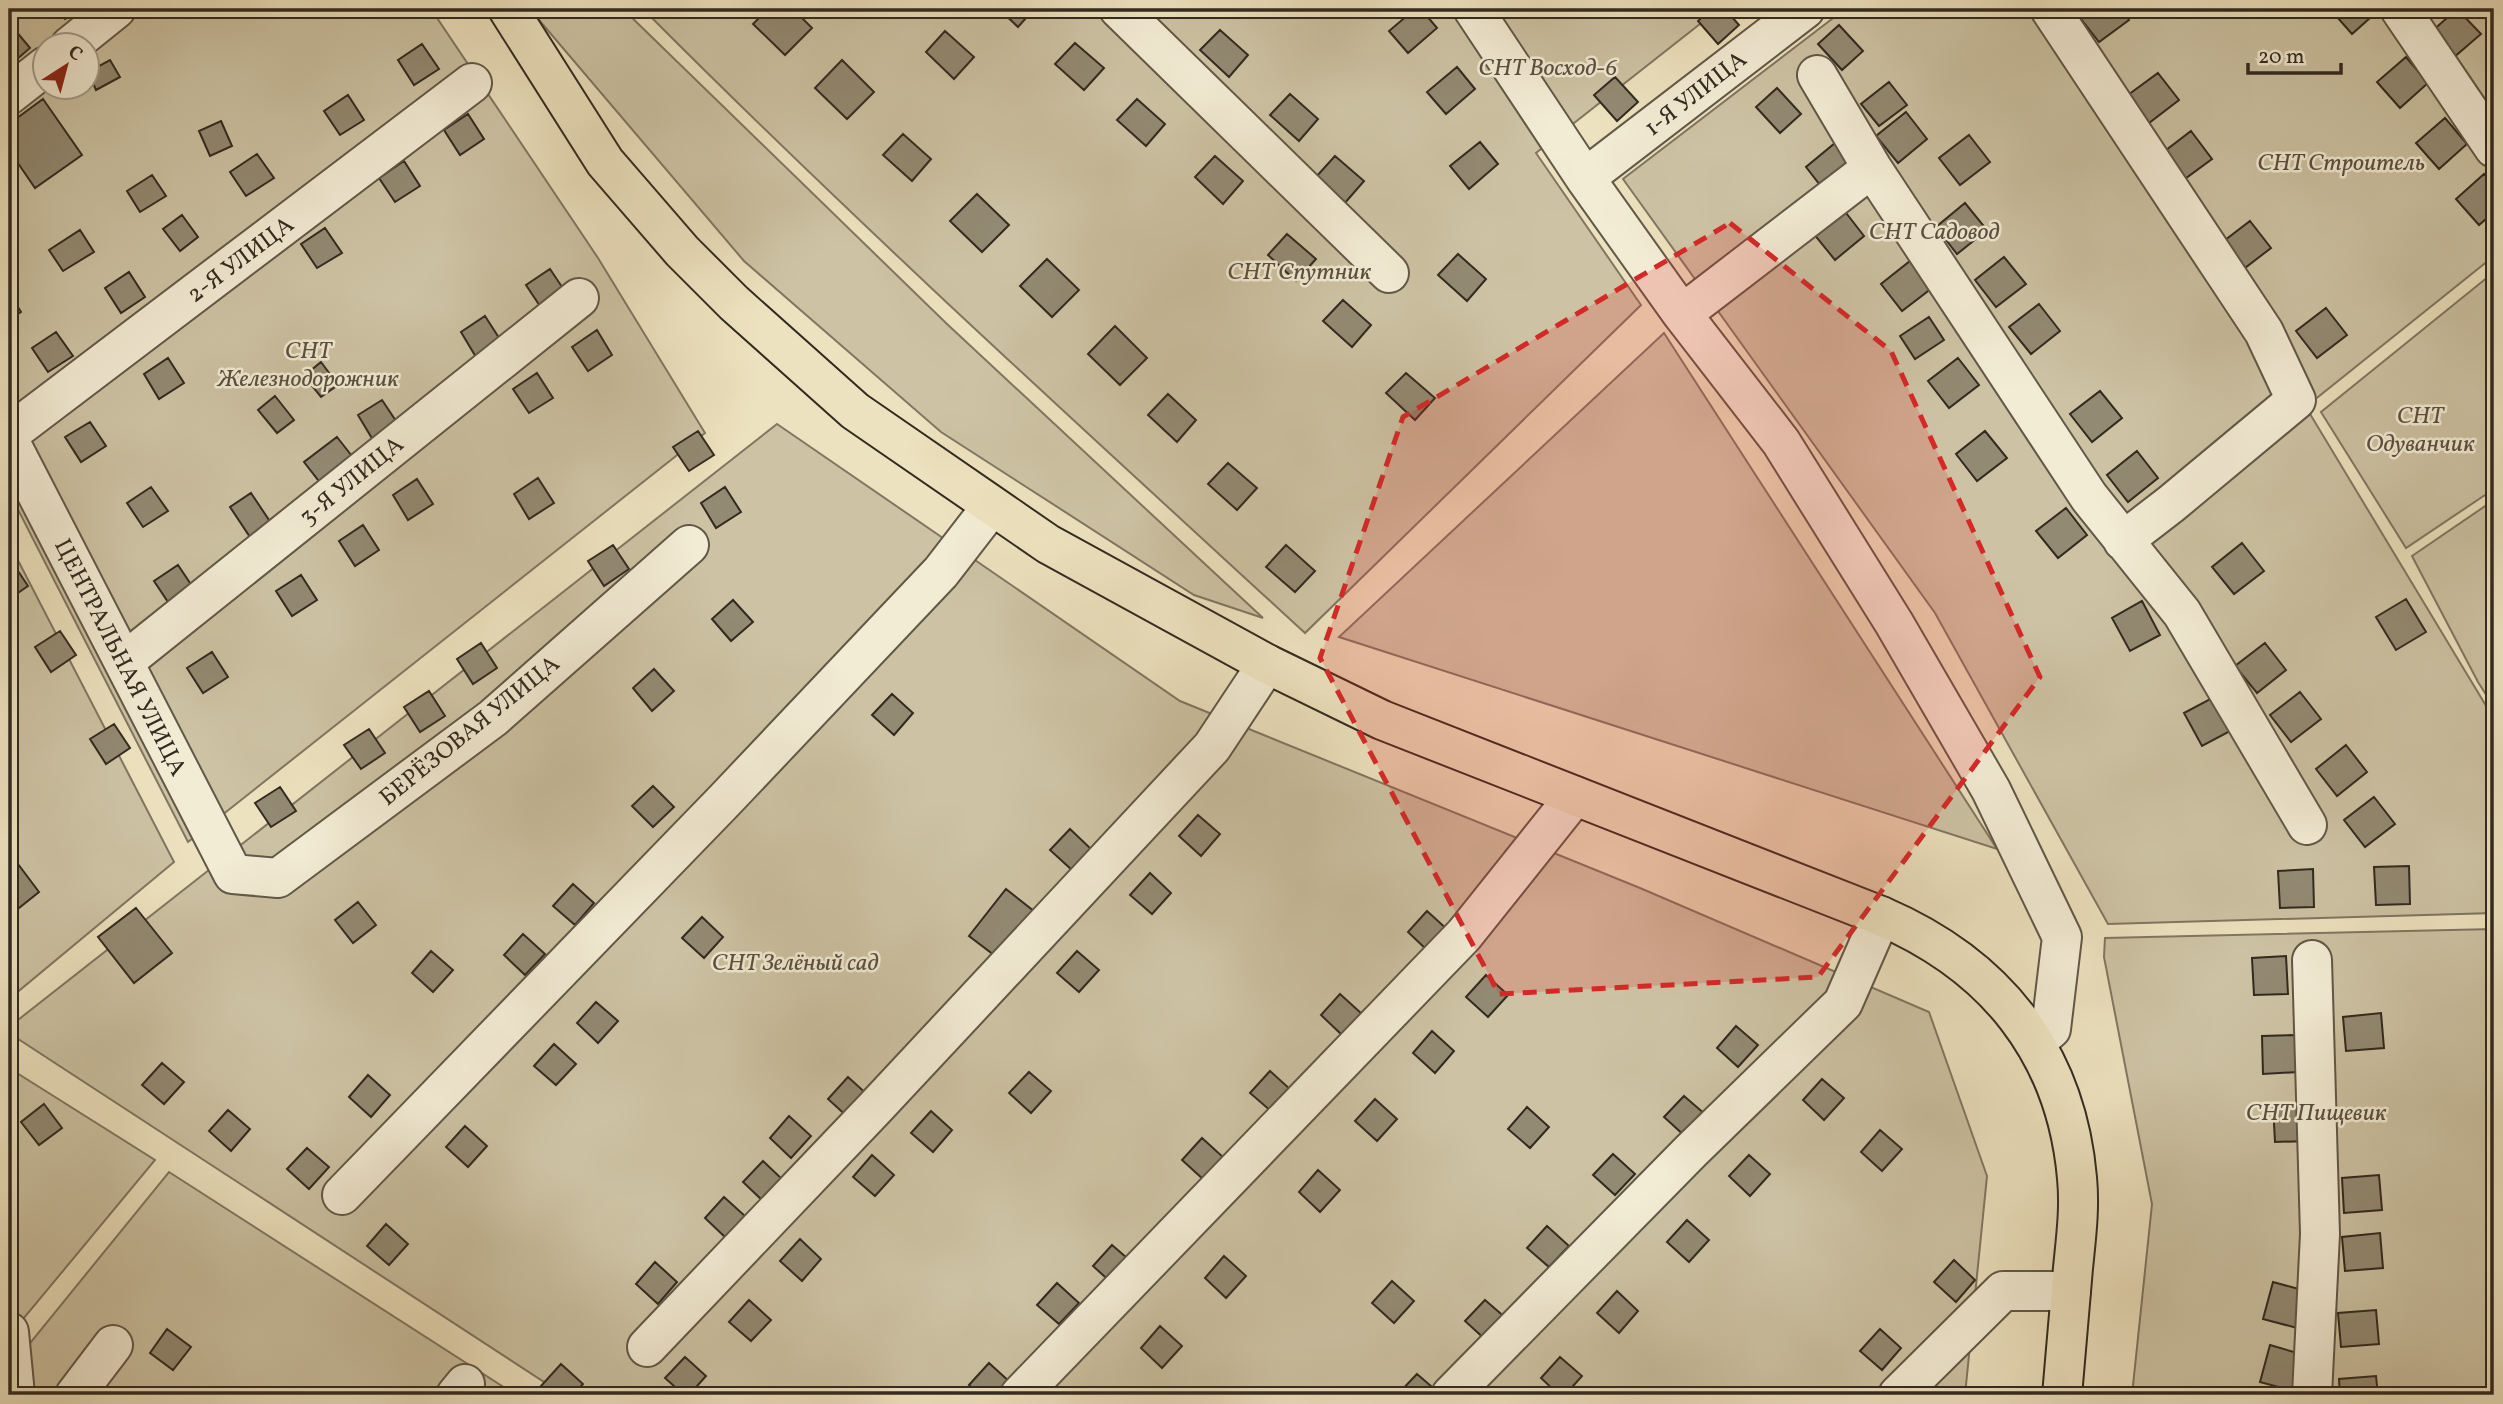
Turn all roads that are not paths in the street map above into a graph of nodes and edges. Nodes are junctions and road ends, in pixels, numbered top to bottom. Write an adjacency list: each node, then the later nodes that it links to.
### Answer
1 (116, 9): 8 (street)
2 (508, 9): 21 (main road)
3 (1119, 9): 16 (street)
4 (1473, 9): 15 (street)
5 (1805, 9): 15 (street, 1-Я УЛИЦА)
6 (2050, 9): 22 (street)
7 (2400, 9): 13 (street)
8 (87, 32)
9 (1817, 75): 14 (street)
10 (32, 77): 12 (street)
11 (472, 83): 19 (street, 2-Я УЛИЦА)
12 (9, 95)
13 (2494, 148)
14 (1872, 168): 18 (street); 22 (street)
15 (1585, 178): 18 (street)
16 (1389, 273)
17 (579, 298): 24 (street, 3-Я УЛИЦА)
18 (1682, 314): 31 (street)
19 (9, 434)
20 (9, 440): 24 (street, ЦЕНТРАЛЬНАЯ УЛИЦА)
21 (992, 506): 25 (main road); 32 (street)
22 (2123, 541): 27 (street)
23 (689, 545): 28 (street, БЕРЁЗОВАЯ УЛИЦА)
24 (124, 662): 28 (street, ЦЕНТРАЛЬНАЯ УЛИЦА)
25 (1267, 664): 26 (main road); 36 (street)
26 (1576, 796): 29 (main road); 39 (street)
27 (2308, 825)
28 (233, 874)
29 (1881, 916): 31 (main road); 40 (street)
30 (2312, 960): 43 (street)
31 (2035, 1043): 33 (main road)
32 (342, 1195)
33 (2071, 1291): 41 (street); 42 (main road)
34 (9, 1332): 37 (street)
35 (113, 1345): 38 (street)
36 (646, 1347)
37 (15, 1395)
38 (75, 1395)
39 (1020, 1395)
40 (1451, 1395)
41 (1898, 1395)
42 (2062, 1395)
43 (2312, 1395)

